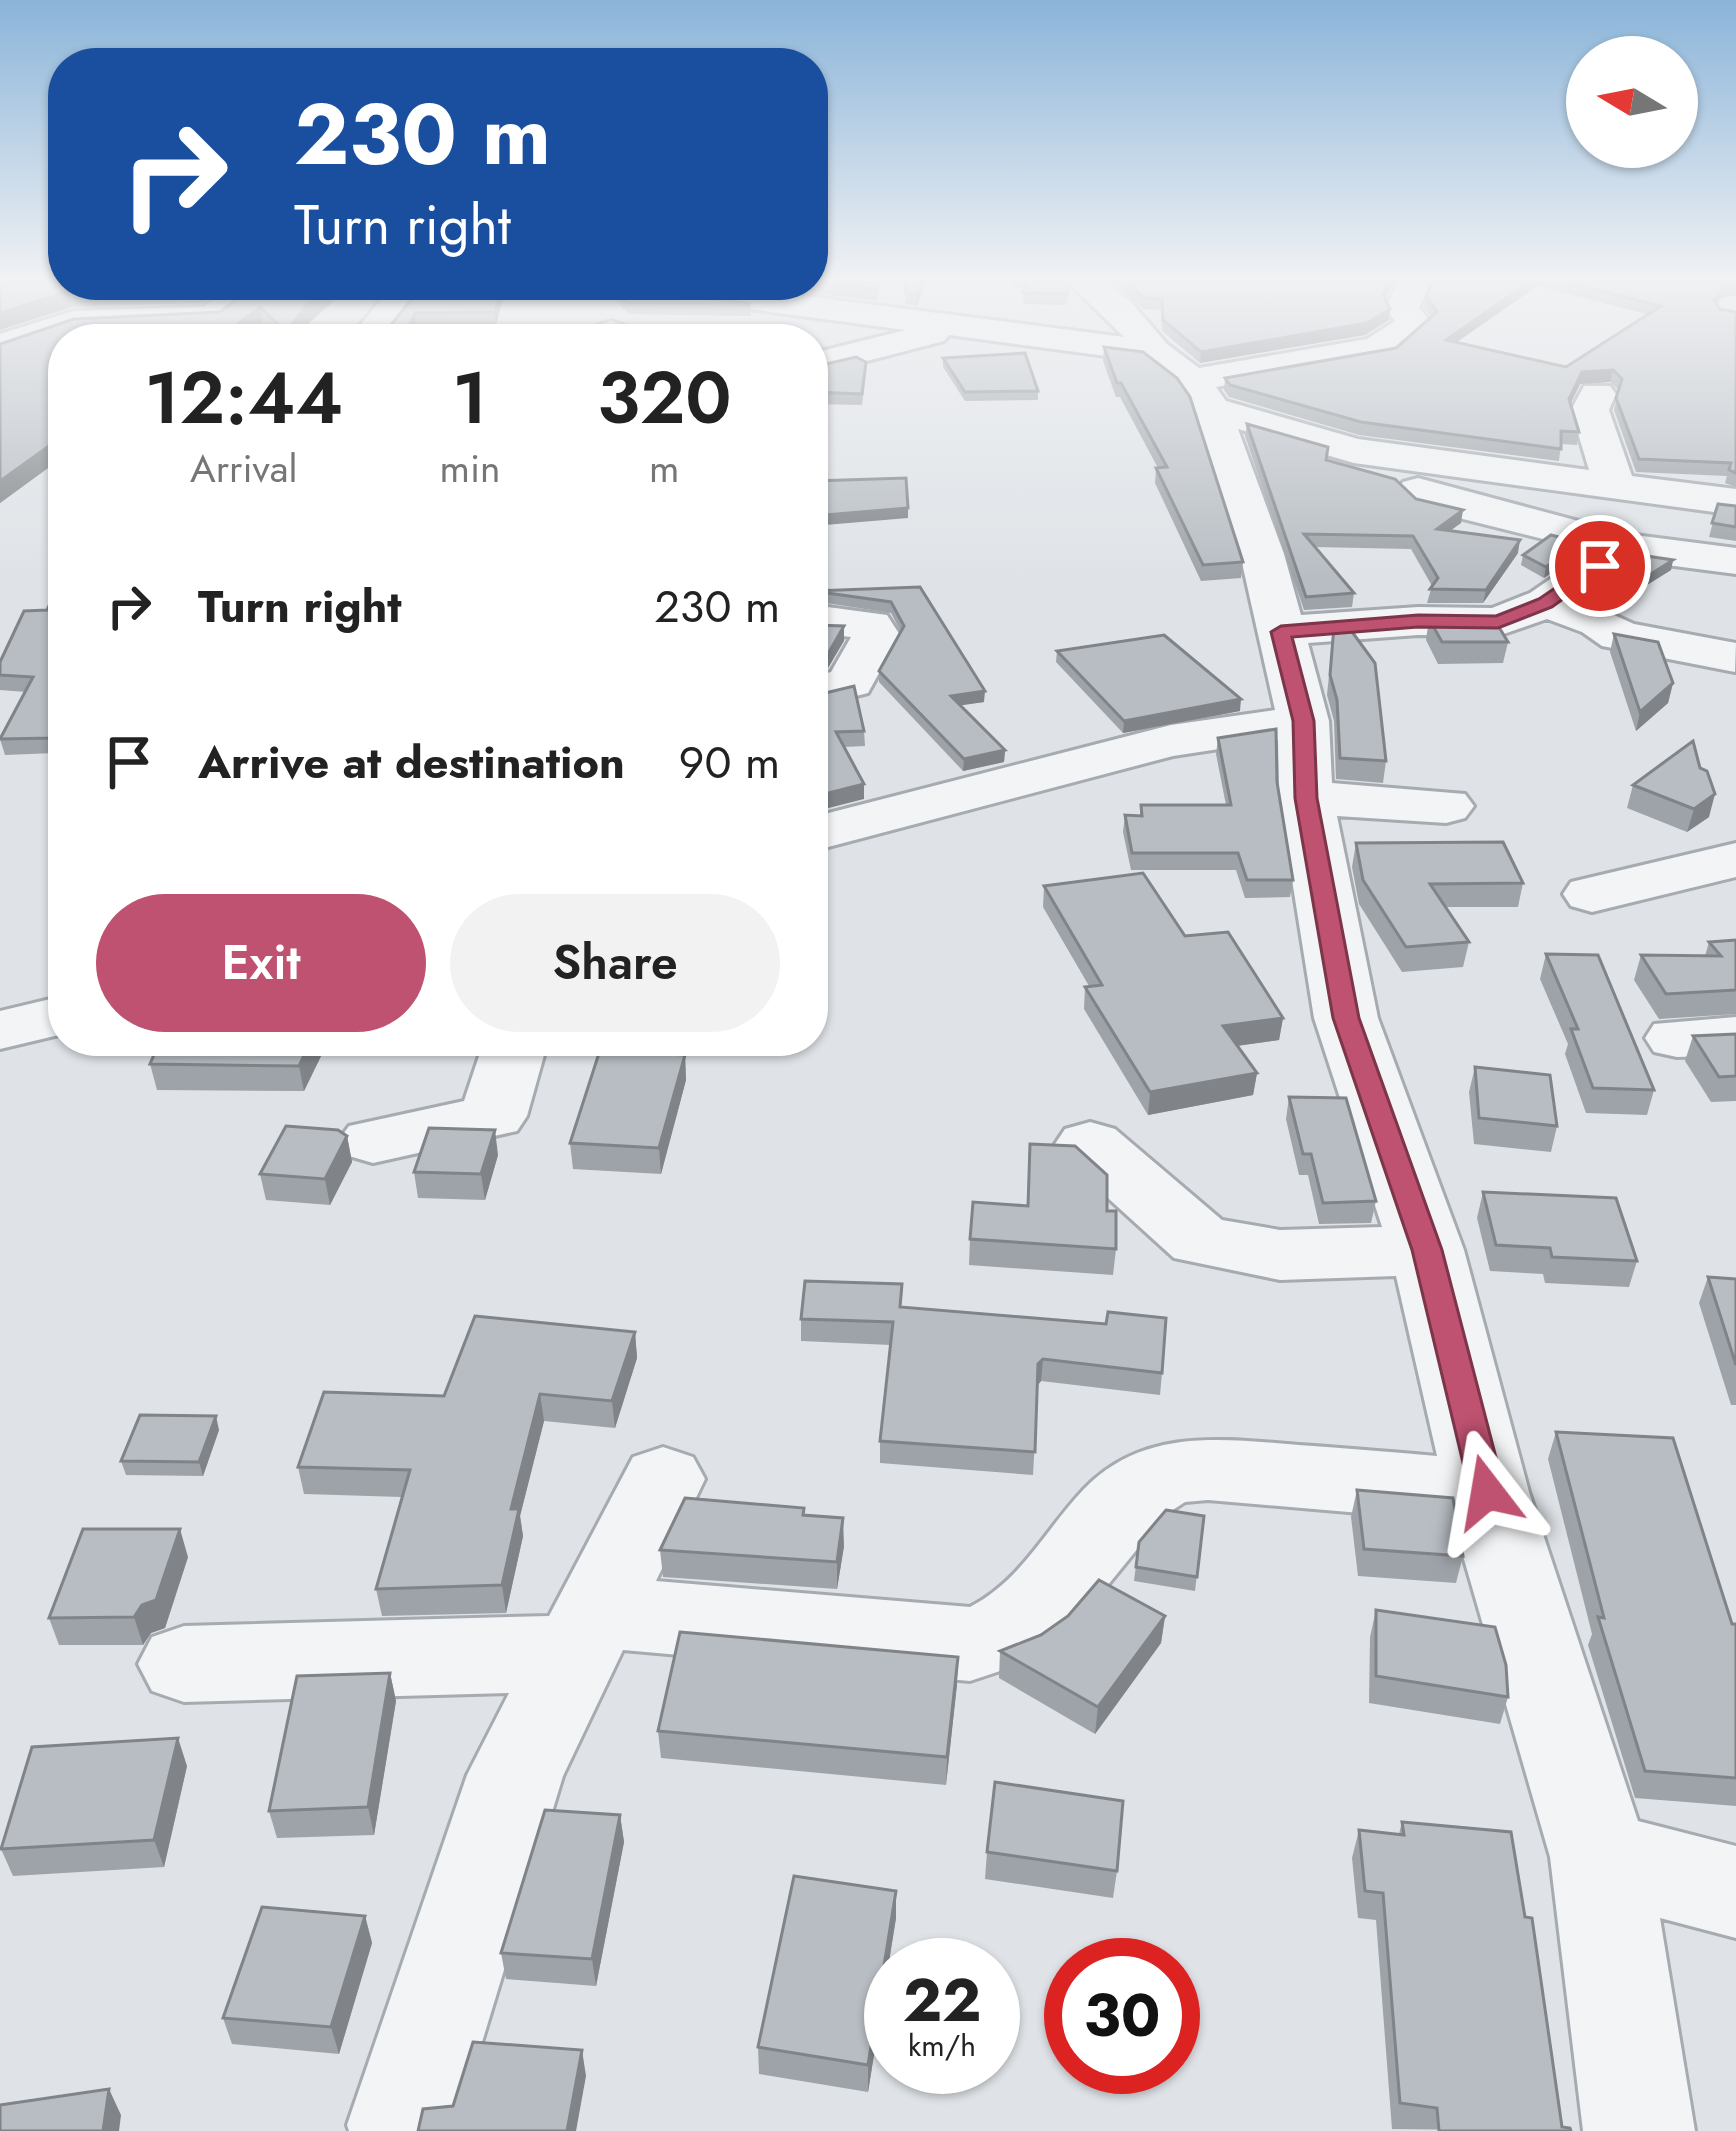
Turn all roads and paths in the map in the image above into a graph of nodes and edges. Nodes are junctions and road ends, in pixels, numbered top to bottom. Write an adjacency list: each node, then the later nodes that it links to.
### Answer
1 (1187, 380): 3 (street)
2 (1254, 380): 3 (street)
3 (1202, 394): 5 (street); 13 (street)
4 (1597, 394): 6 (street)
5 (1354, 451): 6 (street); 8 (street)
6 (1614, 484): 7 (street)
7 (1727, 500): 9 (street)
8 (1627, 547): 9 (street); 11 (street)
9 (1682, 554): 10 (street)
10 (1736, 561)
11 (1546, 603): 13 (street); 14 (street)
12 (828, 621): 15 (street)
13 (1281, 632): 16 (street)
14 (1735, 657)
15 (828, 688)
16 (1304, 721): 17 (street); 19 (street)
17 (1306, 798): 18 (street); 27 (street)
18 (1446, 806)
19 (828, 830)
20 (1736, 860): 21 (street)
21 (1592, 894)
22 (48, 1019): 23 (street)
23 (0, 1030)
24 (511, 1056): 25 (street)
25 (373, 1142)
26 (1090, 1144): 27 (street)
27 (1427, 1250): 29 (street)
28 (663, 1479): 30 (street)
29 (1487, 1492): 30 (street); 32 (street)
30 (588, 1632): 31 (street); 34 (street)
31 (184, 1664)
32 (1600, 1858): 33 (street); 35 (street)
33 (1736, 1892)
34 (402, 2126)
35 (1640, 2131)

